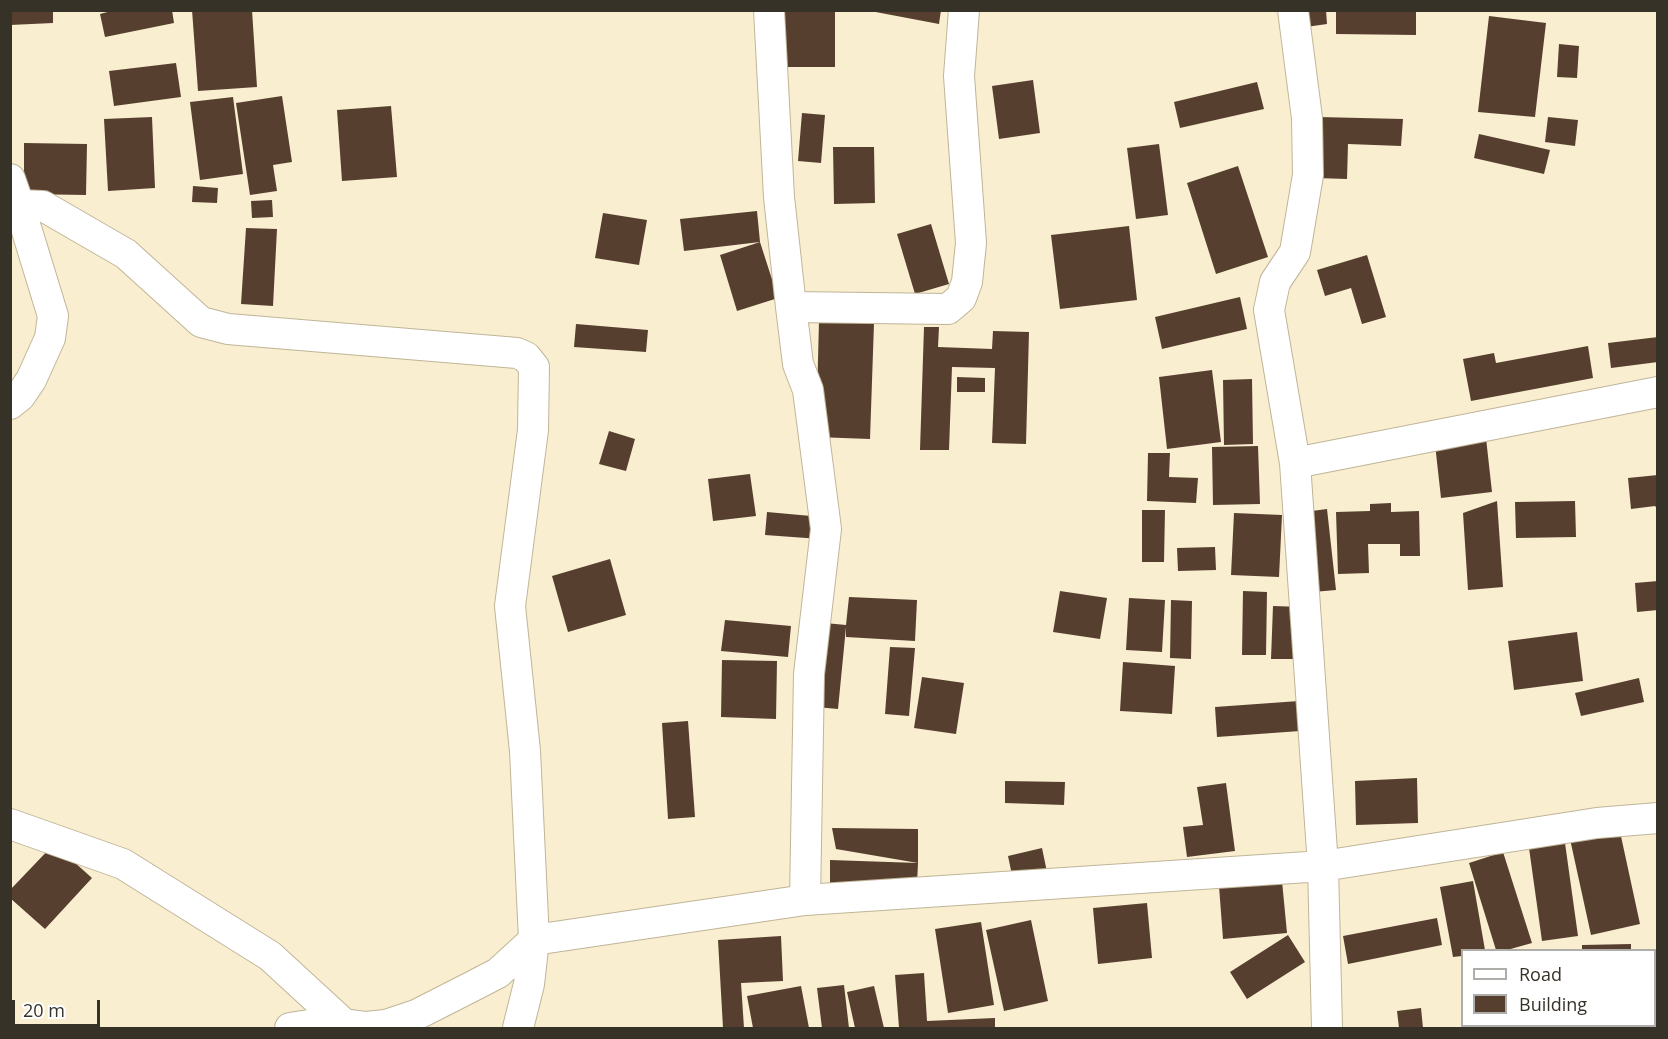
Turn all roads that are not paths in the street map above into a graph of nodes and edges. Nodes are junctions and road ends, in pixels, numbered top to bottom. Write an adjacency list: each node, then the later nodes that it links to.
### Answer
1 (769, 10): 5 (street)
2 (964, 10): 5 (street)
3 (1293, 10): 8 (street)
4 (15, 192): 7 (street); 13 (street)
5 (791, 307): 12 (street)
6 (1658, 392): 8 (street)
7 (10, 404)
8 (1295, 463): 11 (street)
9 (1658, 818): 11 (street)
10 (10, 824): 14 (street)
11 (1323, 866): 12 (street); 17 (street)
12 (805, 900): 13 (street)
13 (534, 940): 14 (street); 16 (street)
14 (348, 1026): 15 (street)
15 (290, 1029)
16 (518, 1029)
17 (1327, 1029)

